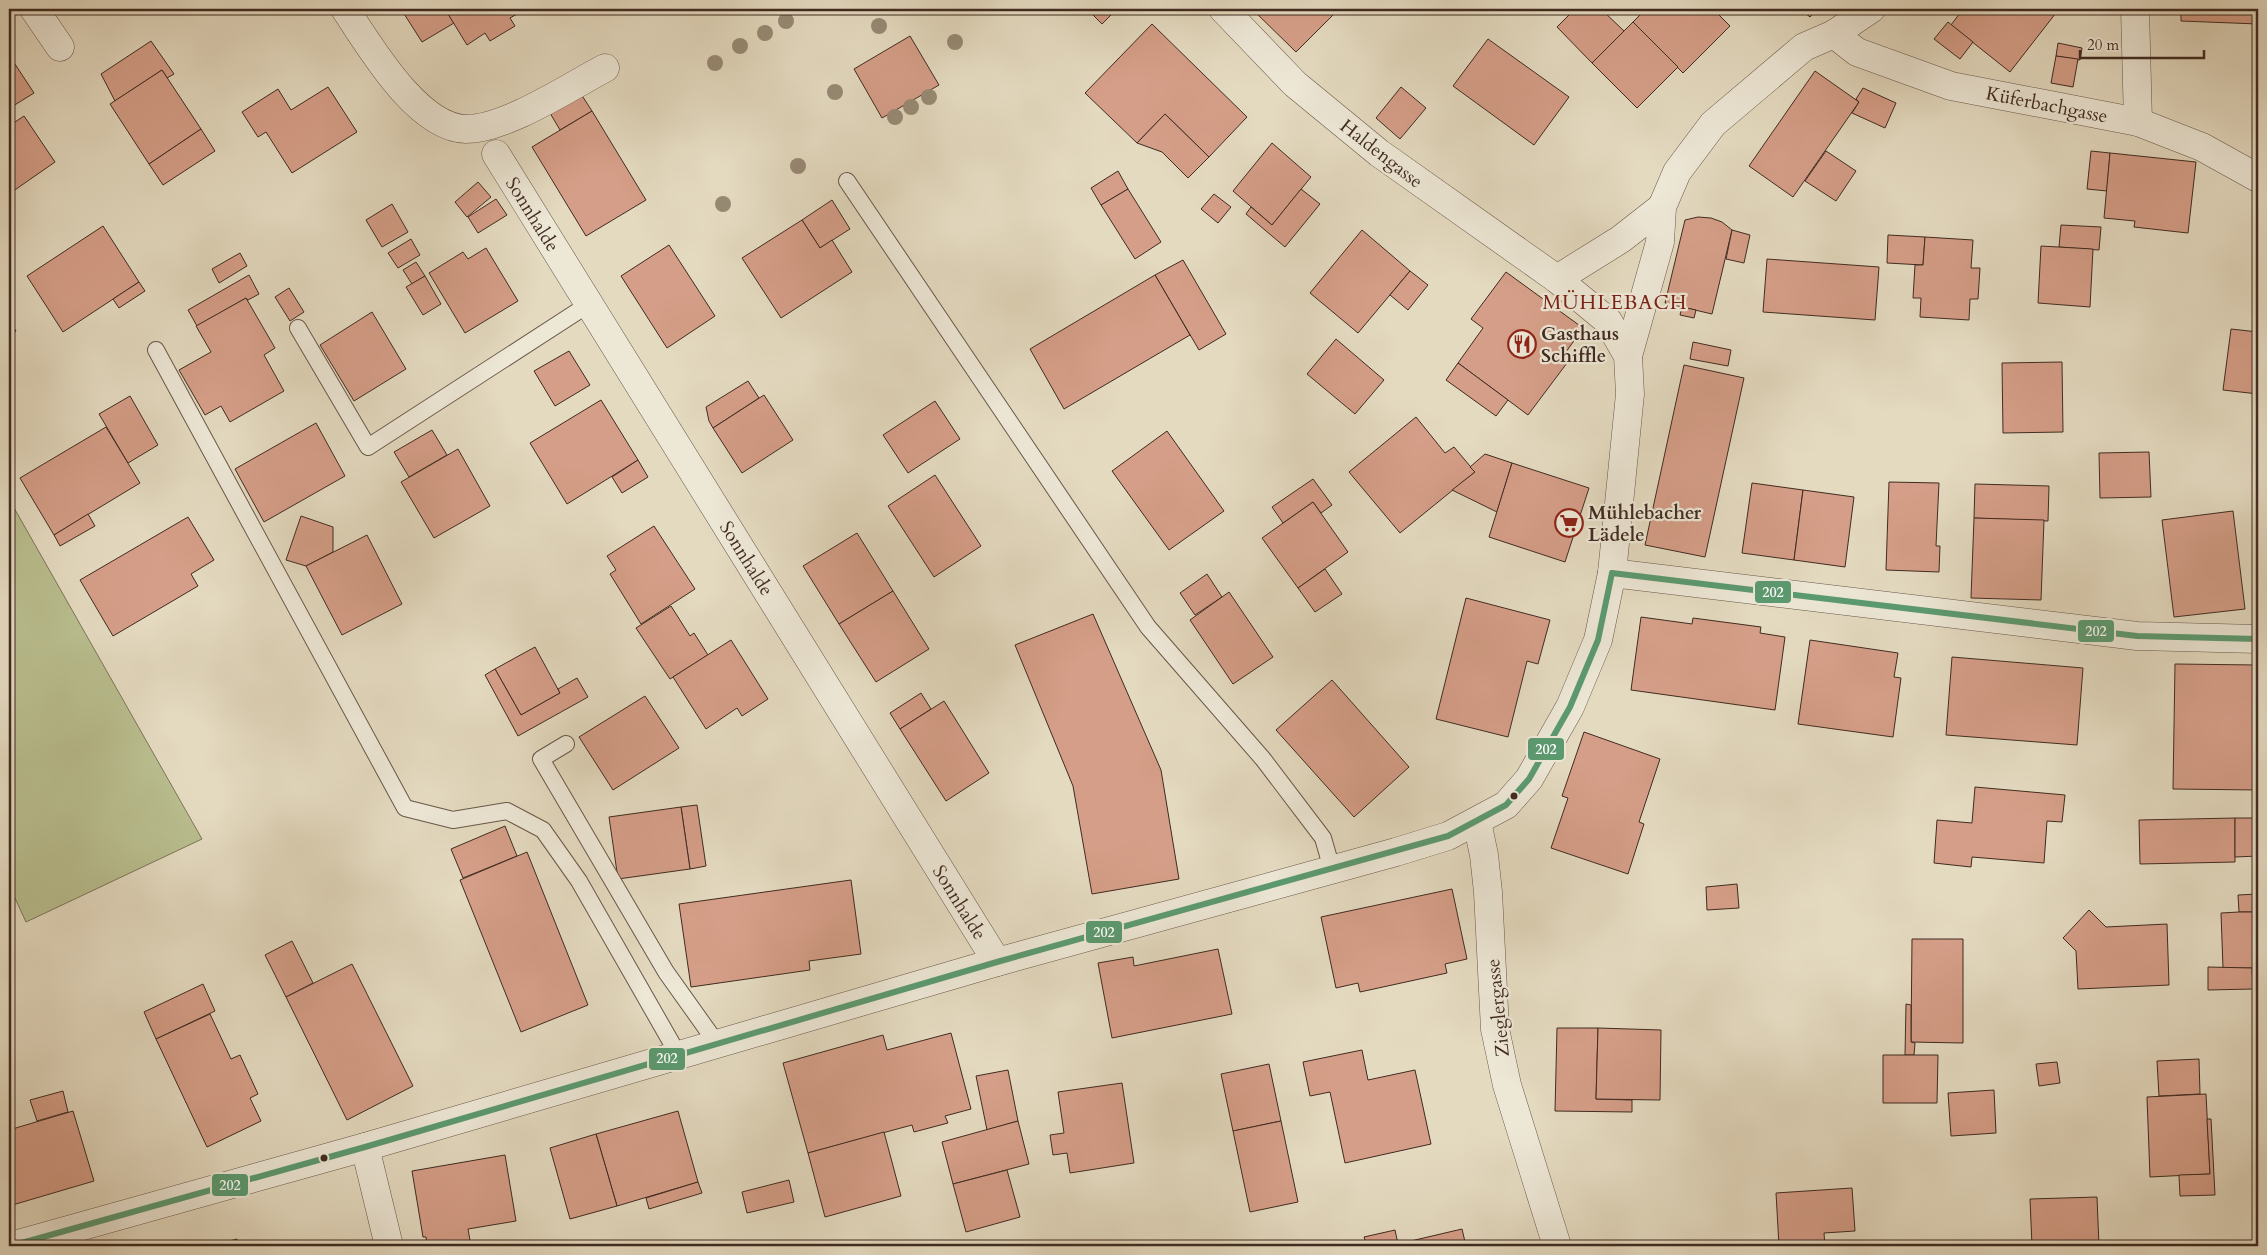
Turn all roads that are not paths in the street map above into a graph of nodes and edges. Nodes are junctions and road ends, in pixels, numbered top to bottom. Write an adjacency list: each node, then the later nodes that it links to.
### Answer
1 (34, 9): 7 (street)
2 (345, 9): 8 (street)
3 (1223, 9): 14 (street, Haldengasse)
4 (1871, 9): 6 (street)
5 (2136, 9): 9 (street)
6 (1834, 34): 9 (street, Küferbachgasse); 13 (street)
7 (60, 47)
8 (605, 68)
9 (2138, 122): 11 (street, Küferbachgasse)
10 (496, 154): 15 (street, Sonnhalde)
11 (2258, 178)
12 (847, 181): 23 (lane)
13 (1662, 207): 14 (street); 18 (street)
14 (1558, 279): 18 (street, Haldengasse)
15 (589, 304): 16 (lane); 24 (street, Sonnhalde)
16 (298, 328)
17 (156, 350): 26 (lane)
18 (1628, 356): 19 (street)
19 (1612, 573): 20 (street); 22 (street)
20 (2258, 639)
21 (566, 744): 25 (lane)
22 (1477, 822): 23 (street); 30 (street, Zieglergasse)
23 (1332, 870): 24 (street)
24 (997, 962): 25 (street)
25 (718, 1045): 26 (street)
26 (679, 1056): 27 (street)
27 (365, 1147): 28 (street); 29 (street)
28 (11, 1246)
29 (389, 1246)
30 (1557, 1246)

